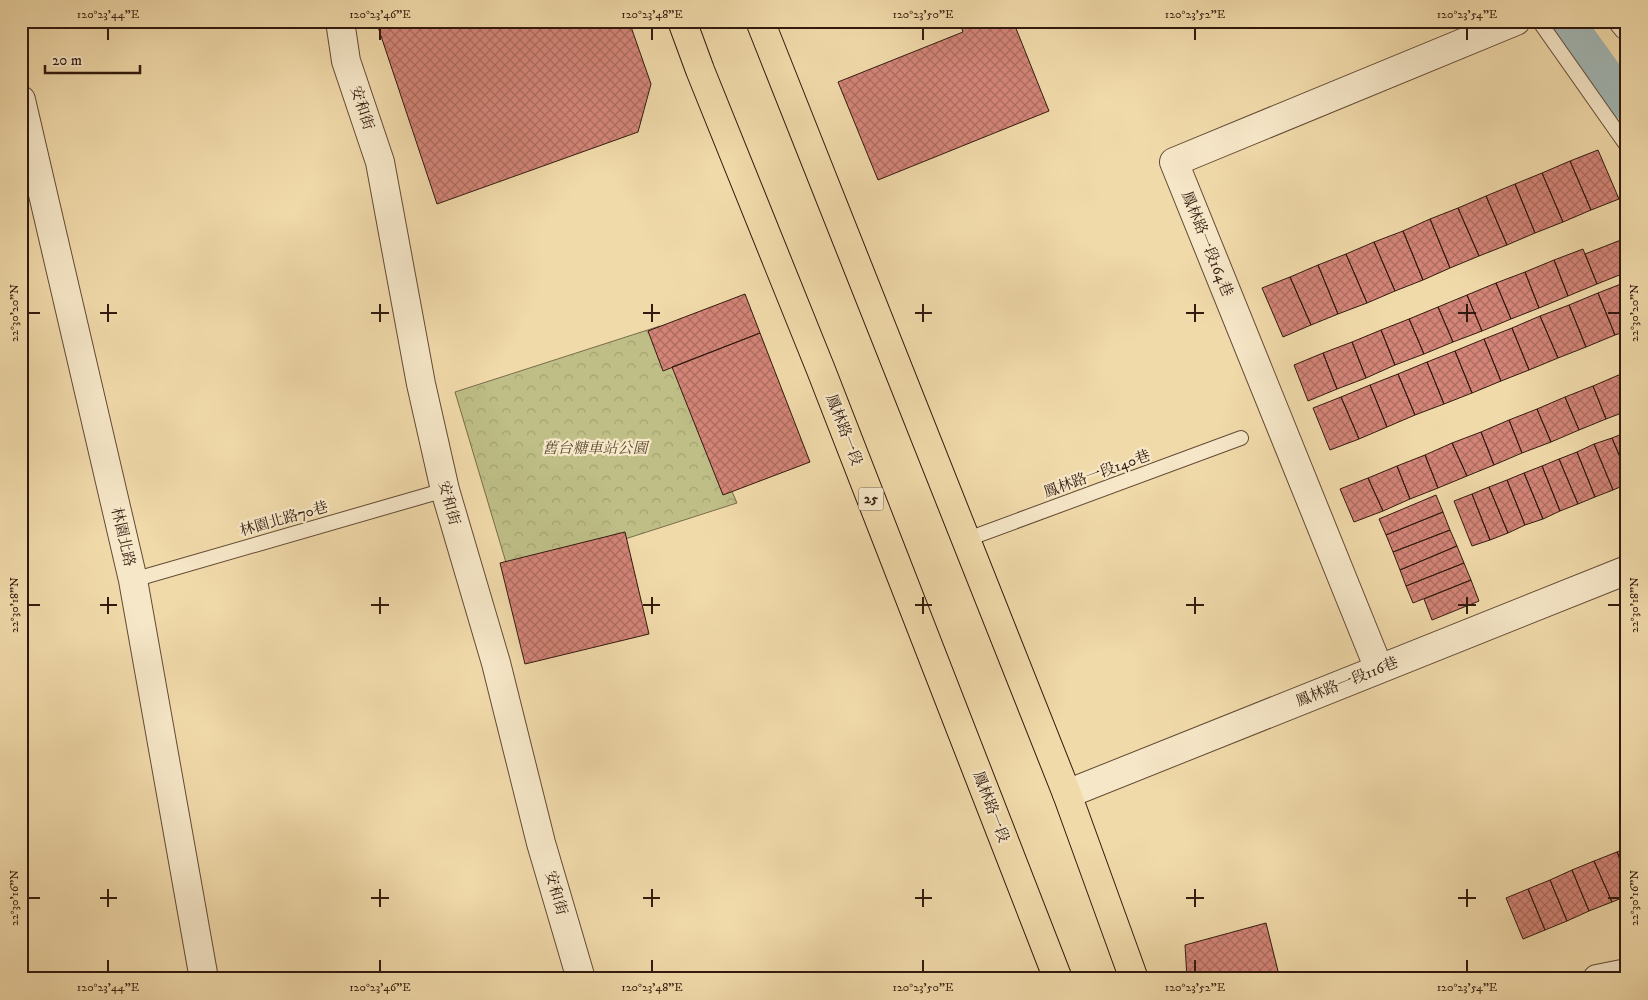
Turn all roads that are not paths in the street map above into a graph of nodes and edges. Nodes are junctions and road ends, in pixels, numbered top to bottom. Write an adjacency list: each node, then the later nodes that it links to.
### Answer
1 (340, 21): 11 (street, 安和街)
2 (682, 21): 20 (main road, 鳳林路一段 / 25)
3 (760, 21): 12 (main road)
4 (1516, 21): 15 (street, 鳳林路一段164巷)
5 (1539, 21): 9 (lane)
6 (1624, 21): 7 (street)
7 (1627, 26)
8 (21, 100): 14 (street, 林園北路)
9 (1627, 146)
10 (1241, 438): 12 (lane, 鳳林路一段140巷)
11 (444, 490): 14 (lane, 林園北路70巷); 19 (street, 安和街)
12 (965, 540): 16 (main road)
13 (1627, 570): 15 (street, 鳳林路一段116巷)
14 (133, 580): 18 (street, 林園北路)
15 (1379, 669): 16 (street, 鳳林路一段116巷)
16 (1067, 794): 21 (main road)
17 (1627, 973): 22 (street)
18 (204, 979)
19 (581, 979)
20 (1058, 979)
21 (1134, 979)
22 (1597, 979)

